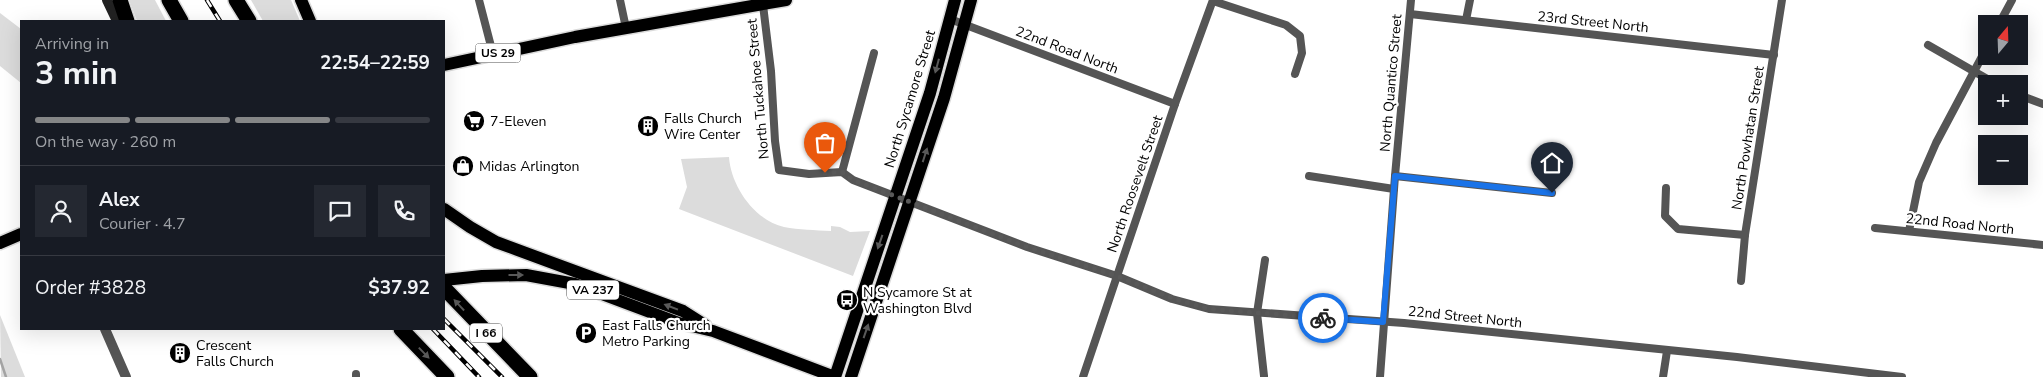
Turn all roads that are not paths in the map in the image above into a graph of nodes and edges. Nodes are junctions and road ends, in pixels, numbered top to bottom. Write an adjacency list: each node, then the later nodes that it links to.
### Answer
1 (107, 0): 21 (main road)
2 (120, 0): 22 (highway)
3 (169, 0): 23 (highway)
4 (236, 0): 24 (highway)
5 (301, 0): 25 (main road)
6 (479, 0): 30 (street)
7 (620, 0): 28 (street)
8 (786, 0): 17 (main road, US 29)
9 (948, 0): 20 (main road)
10 (955, 0): 20 (main road, North Sycamore Street)
11 (971, 0): 27 (main road)
12 (1213, 0): 36 (street); 39 (street, North Roosevelt Street)
13 (1411, 0): 18 (street, North Quantico Street)
14 (1470, 0): 26 (street)
15 (1782, 0): 32 (street, North Powhatan Street)
16 (2012, 0): 19 (street)
17 (763, 4): 28 (main road, US 29); 41 (street, North Tuckahoe Street)
18 (1410, 14): 26 (street, 23rd Street North); 43 (street, North Quantico Street)
19 (2004, 15)
20 (950, 19): 27 (street, 22nd Road North); 47 (main road, North Sycamore Street, one-way to 47)
21 (117, 20)
22 (127, 20)
23 (180, 20)
24 (248, 20)
25 (310, 20)
26 (1466, 20): 32 (street, 23rd Street North)
27 (964, 24): 39 (street, 22nd Road North); 48 (main road, one-way to 27)
28 (626, 28): 30 (main road, US 29)
29 (1928, 45): 35 (street)
30 (493, 54): 34 (main road, US 29)
31 (874, 54): 41 (street)
32 (1774, 55): 53 (street, North Powhatan Street)
33 (1978, 64): 35 (street)
34 (445, 65)
35 (1974, 72): 37 (street); 51 (street)
36 (1295, 74)
37 (1980, 75)
38 (2028, 98): 40 (street)
39 (1175, 104): 57 (street, North Roosevelt Street)
40 (2043, 104)
41 (842, 172): 47 (street, 22nd Street North)
42 (1309, 176): 45 (street)
43 (1395, 176): 45 (street, North Quantico Street); 46 (street)
44 (1666, 188): 53 (street)
45 (1394, 189): 62 (street, North Quantico Street)
46 (1552, 193)
47 (896, 196): 48 (street, 22nd Street North); 71 (main road, North Sycamore Street, one-way to 71)
48 (910, 202): 57 (street, 22nd Street North); 72 (main road, one-way to 48)
49 (445, 209): 65 (main road, VA 237, one-way to 49)
50 (1875, 228): 51 (street, 22nd Road North)
51 (1909, 231): 55 (street, 22nd Road North)
52 (20, 234): 54 (main road)
53 (1745, 235): 59 (street, North Powhatan Street)
54 (0, 243)
55 (2043, 245)
56 (1265, 260): 61 (street)
57 (1117, 276): 61 (street, 22nd Street North); 73 (street, North Roosevelt Street)
58 (445, 280): 65 (main road, VA 237, one-way to 65)
59 (1741, 281)
60 (445, 289): 70 (highway, I 66, one-way to 60)
61 (1257, 313): 62 (street, 22nd Street North); 67 (street)
62 (1383, 322): 66 (street, 22nd Street North); 74 (street, North Quantico Street)
63 (105, 330): 68 (street)
64 (402, 330): 69 (highway, one-way to 69)
65 (713, 331): 71 (main road, VA 237)
66 (1667, 352): 75 (street); 76 (street, 22nd Street North)
67 (1264, 376)
68 (126, 377)
69 (447, 377)
70 (530, 377)
71 (835, 377)
72 (851, 377)
73 (1083, 377)
74 (1380, 377)
75 (1663, 377)
76 (1902, 377)

